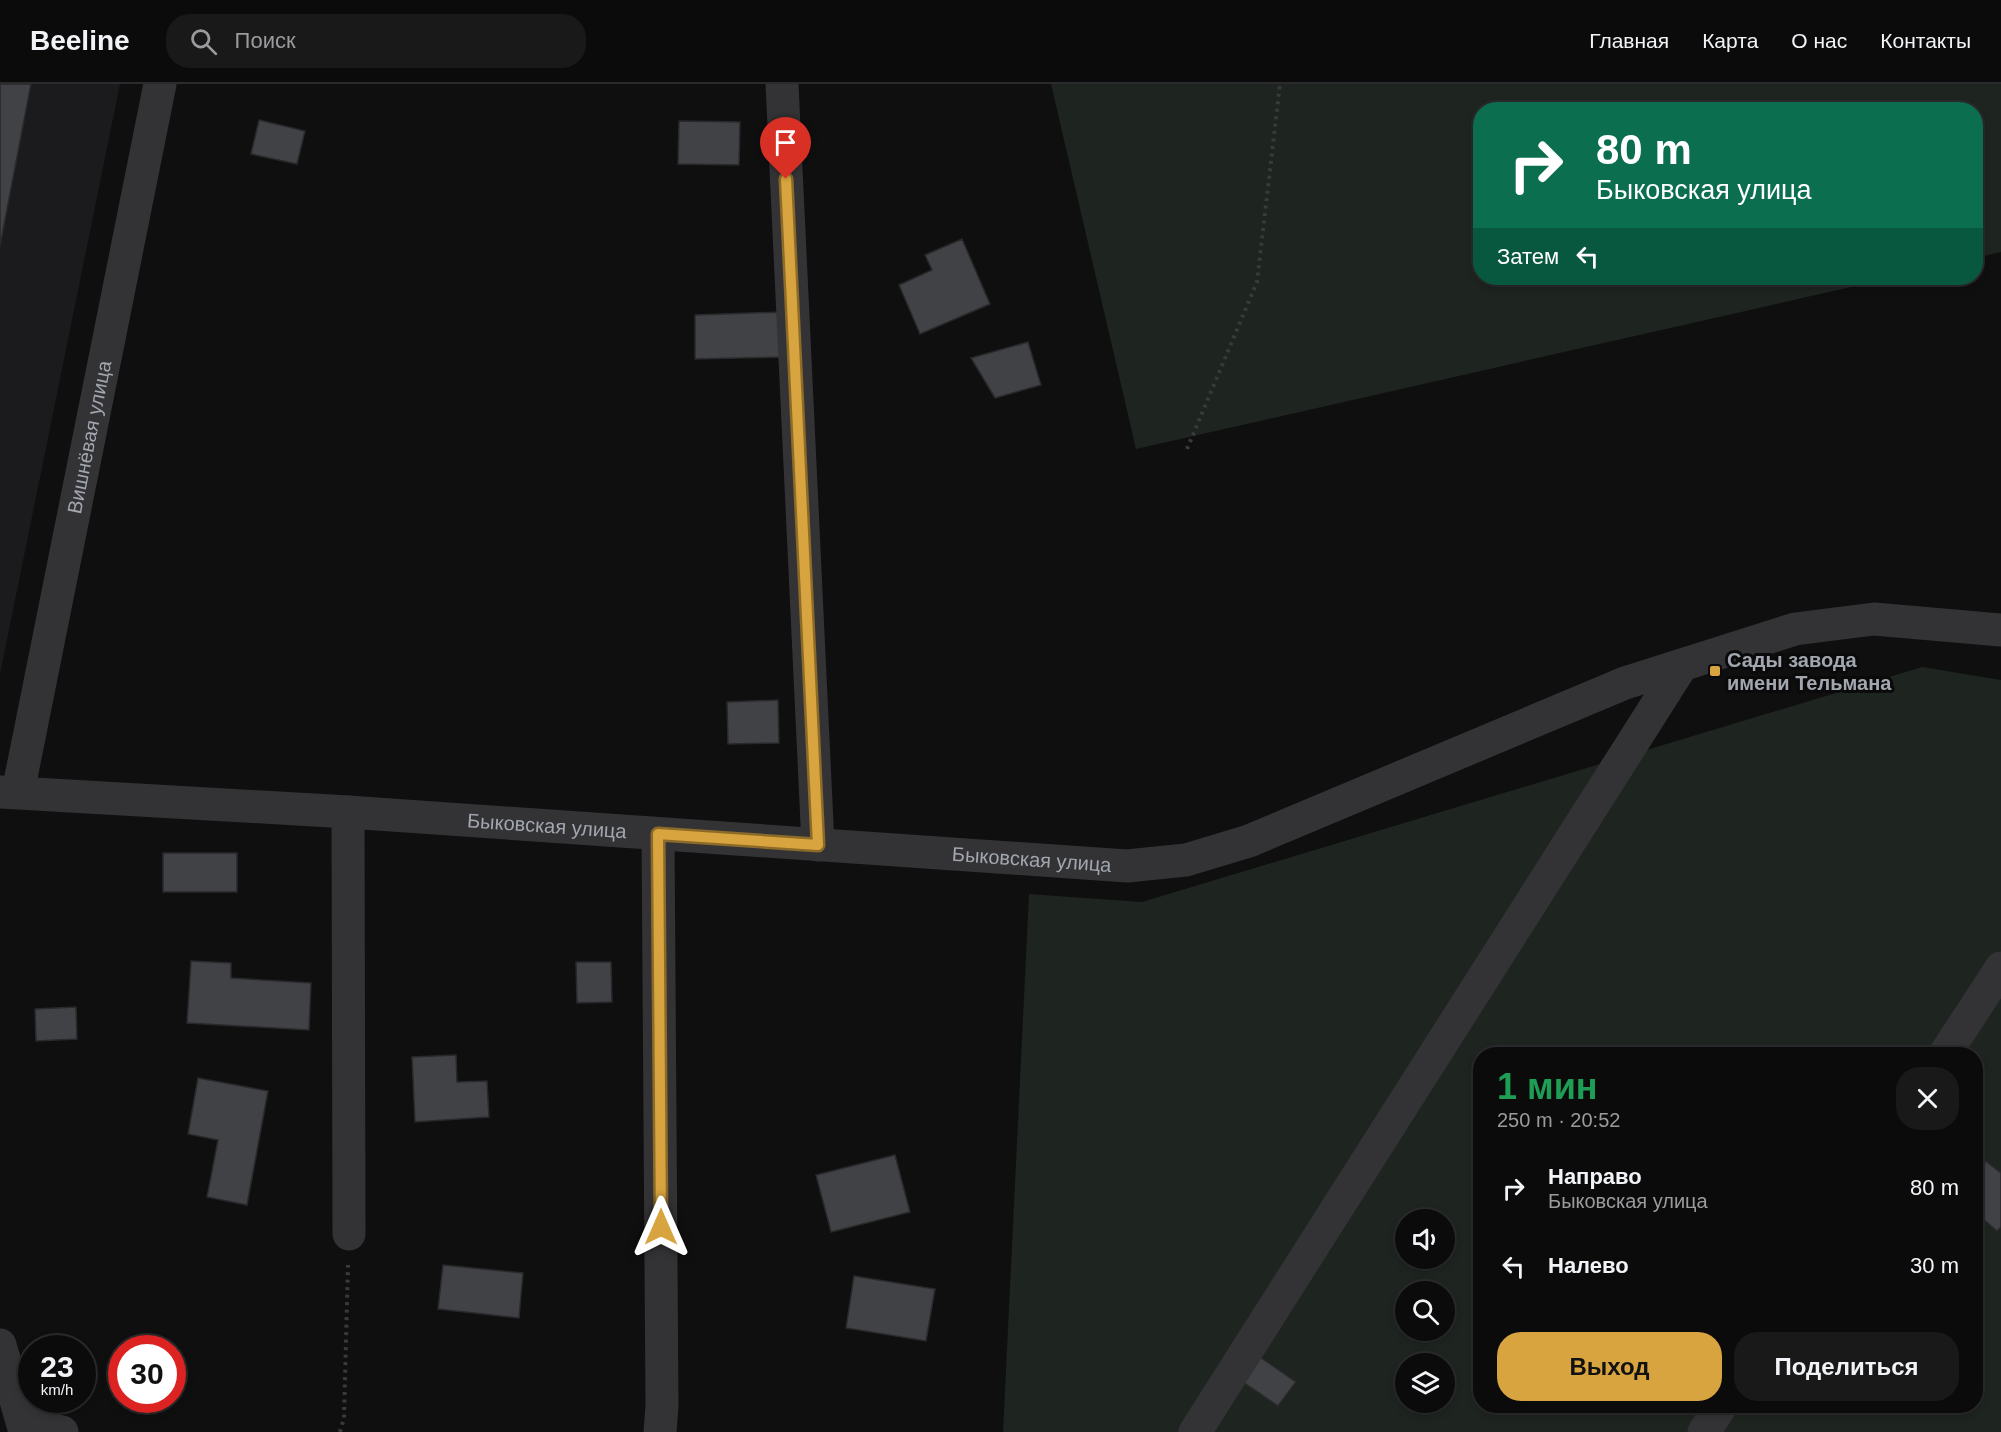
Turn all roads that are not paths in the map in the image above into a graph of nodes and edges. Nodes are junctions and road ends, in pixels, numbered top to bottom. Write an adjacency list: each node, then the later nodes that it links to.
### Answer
1 (160, 84): 5 (street, Вишнёвая улица)
2 (782, 84): 8 (street)
3 (2001, 630): 4 (street, Быковская улица)
4 (1682, 665): 8 (street, Быковская улица); 17 (street)
5 (9, 792): 6 (street, Быковская улица)
6 (348, 812): 7 (street, Быковская улица); 11 (street)
7 (658, 834): 8 (street, Быковская улица); 16 (street)
8 (818, 845)
9 (2001, 968): 10 (street)
10 (1950, 1047)
11 (349, 1234)
12 (0, 1345): 14 (street)
13 (1716, 1413): 18 (street)
14 (24, 1427): 15 (street)
15 (62, 1432)
16 (660, 1432)
17 (1194, 1432)
18 (1704, 1432)

